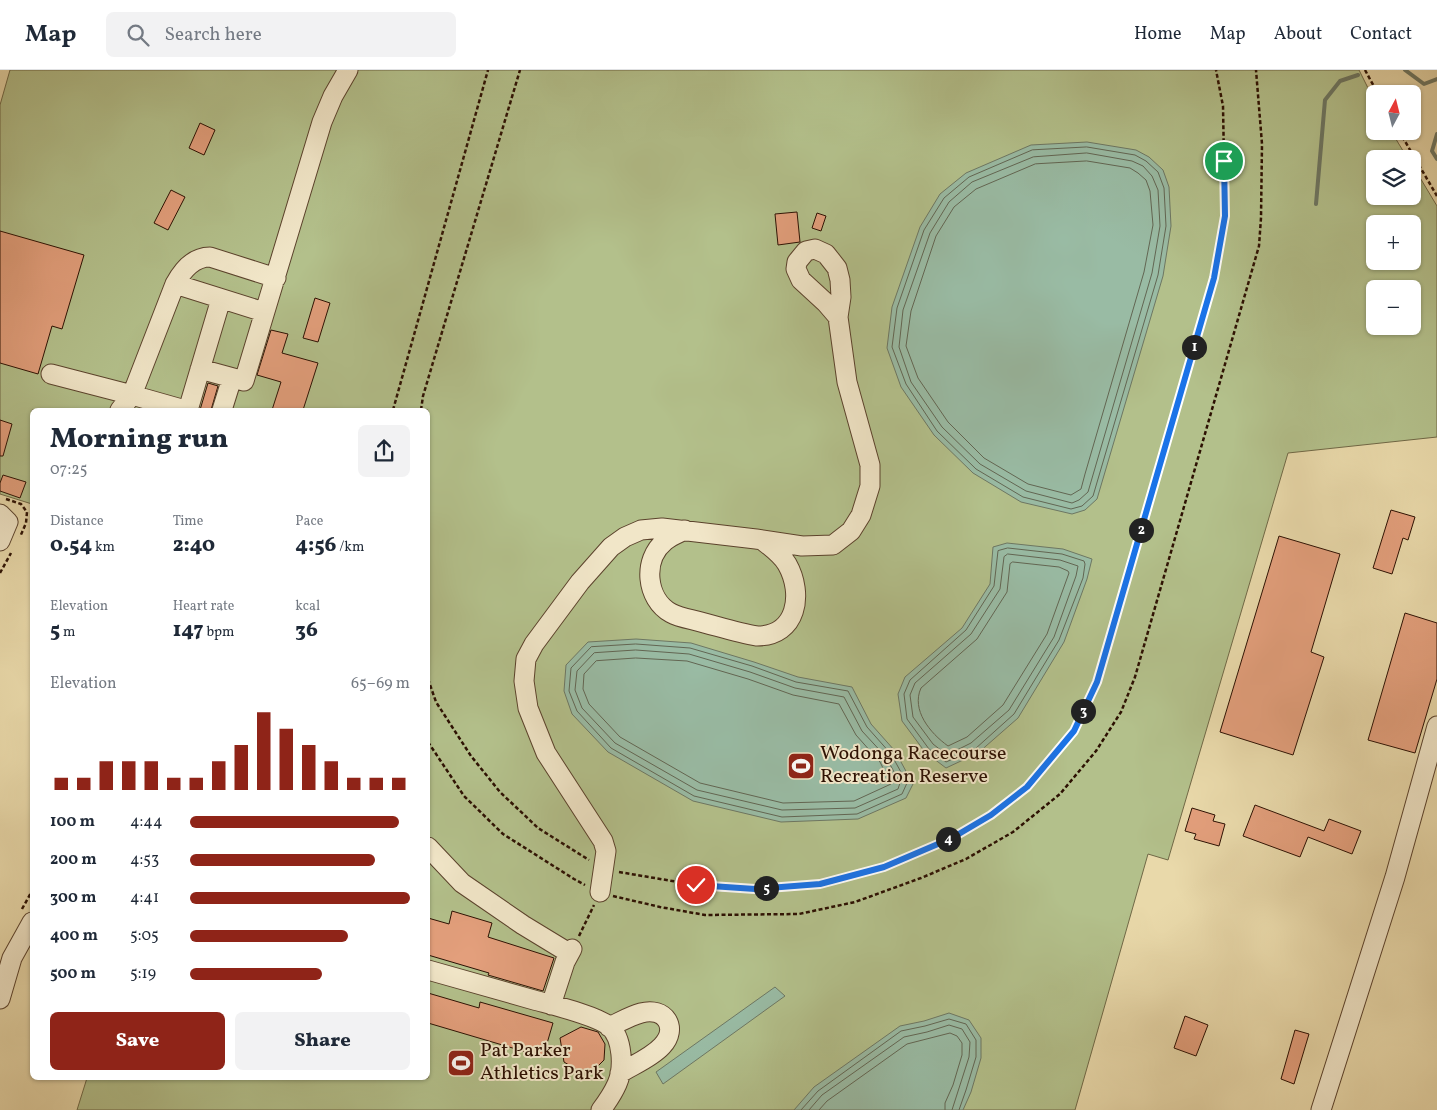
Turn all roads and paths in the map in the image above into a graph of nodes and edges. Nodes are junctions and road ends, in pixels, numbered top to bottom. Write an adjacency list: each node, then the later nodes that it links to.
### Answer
1 (348, 70): 10 (street)
2 (488, 70): 23 (path)
3 (520, 70): 24 (path)
4 (1216, 70): 33 (path)
5 (1256, 70): 34 (path)
6 (1365, 70): 7 (path)
7 (1373, 85)
8 (1404, 140): 9 (path)
9 (1437, 196)
10 (276, 278): 11 (street); 13 (street)
11 (175, 284): 12 (street); 18 (street)
12 (221, 299): 13 (street); 15 (street)
13 (264, 312): 17 (street)
14 (838, 317): 27 (street)
15 (200, 369): 17 (street); 21 (street)
16 (51, 374): 18 (street)
17 (232, 378): 22 (street)
18 (132, 395): 19 (street); 20 (street)
19 (122, 408)
20 (180, 408)
21 (188, 408)
22 (223, 408)
23 (394, 408)
24 (421, 408)
25 (4, 518): 28 (street)
26 (685, 530): 27 (street); 27 (street); 33 (street)
27 (761, 539)
28 (0, 541)
29 (430, 686): 33 (path)
30 (1437, 726): 44 (street)
31 (430, 745): 34 (path)
32 (430, 849): 36 (street)
33 (604, 869): 34 (street)
34 (600, 892): 36 (path)
35 (30, 925): 37 (street)
36 (571, 951): 40 (street)
37 (6, 956): 39 (street)
38 (430, 971): 40 (street)
39 (0, 999)
40 (551, 1004): 41 (street)
41 (609, 1027): 42 (street); 42 (street)
42 (620, 1073): 43 (street)
43 (601, 1110)
44 (1321, 1110)

